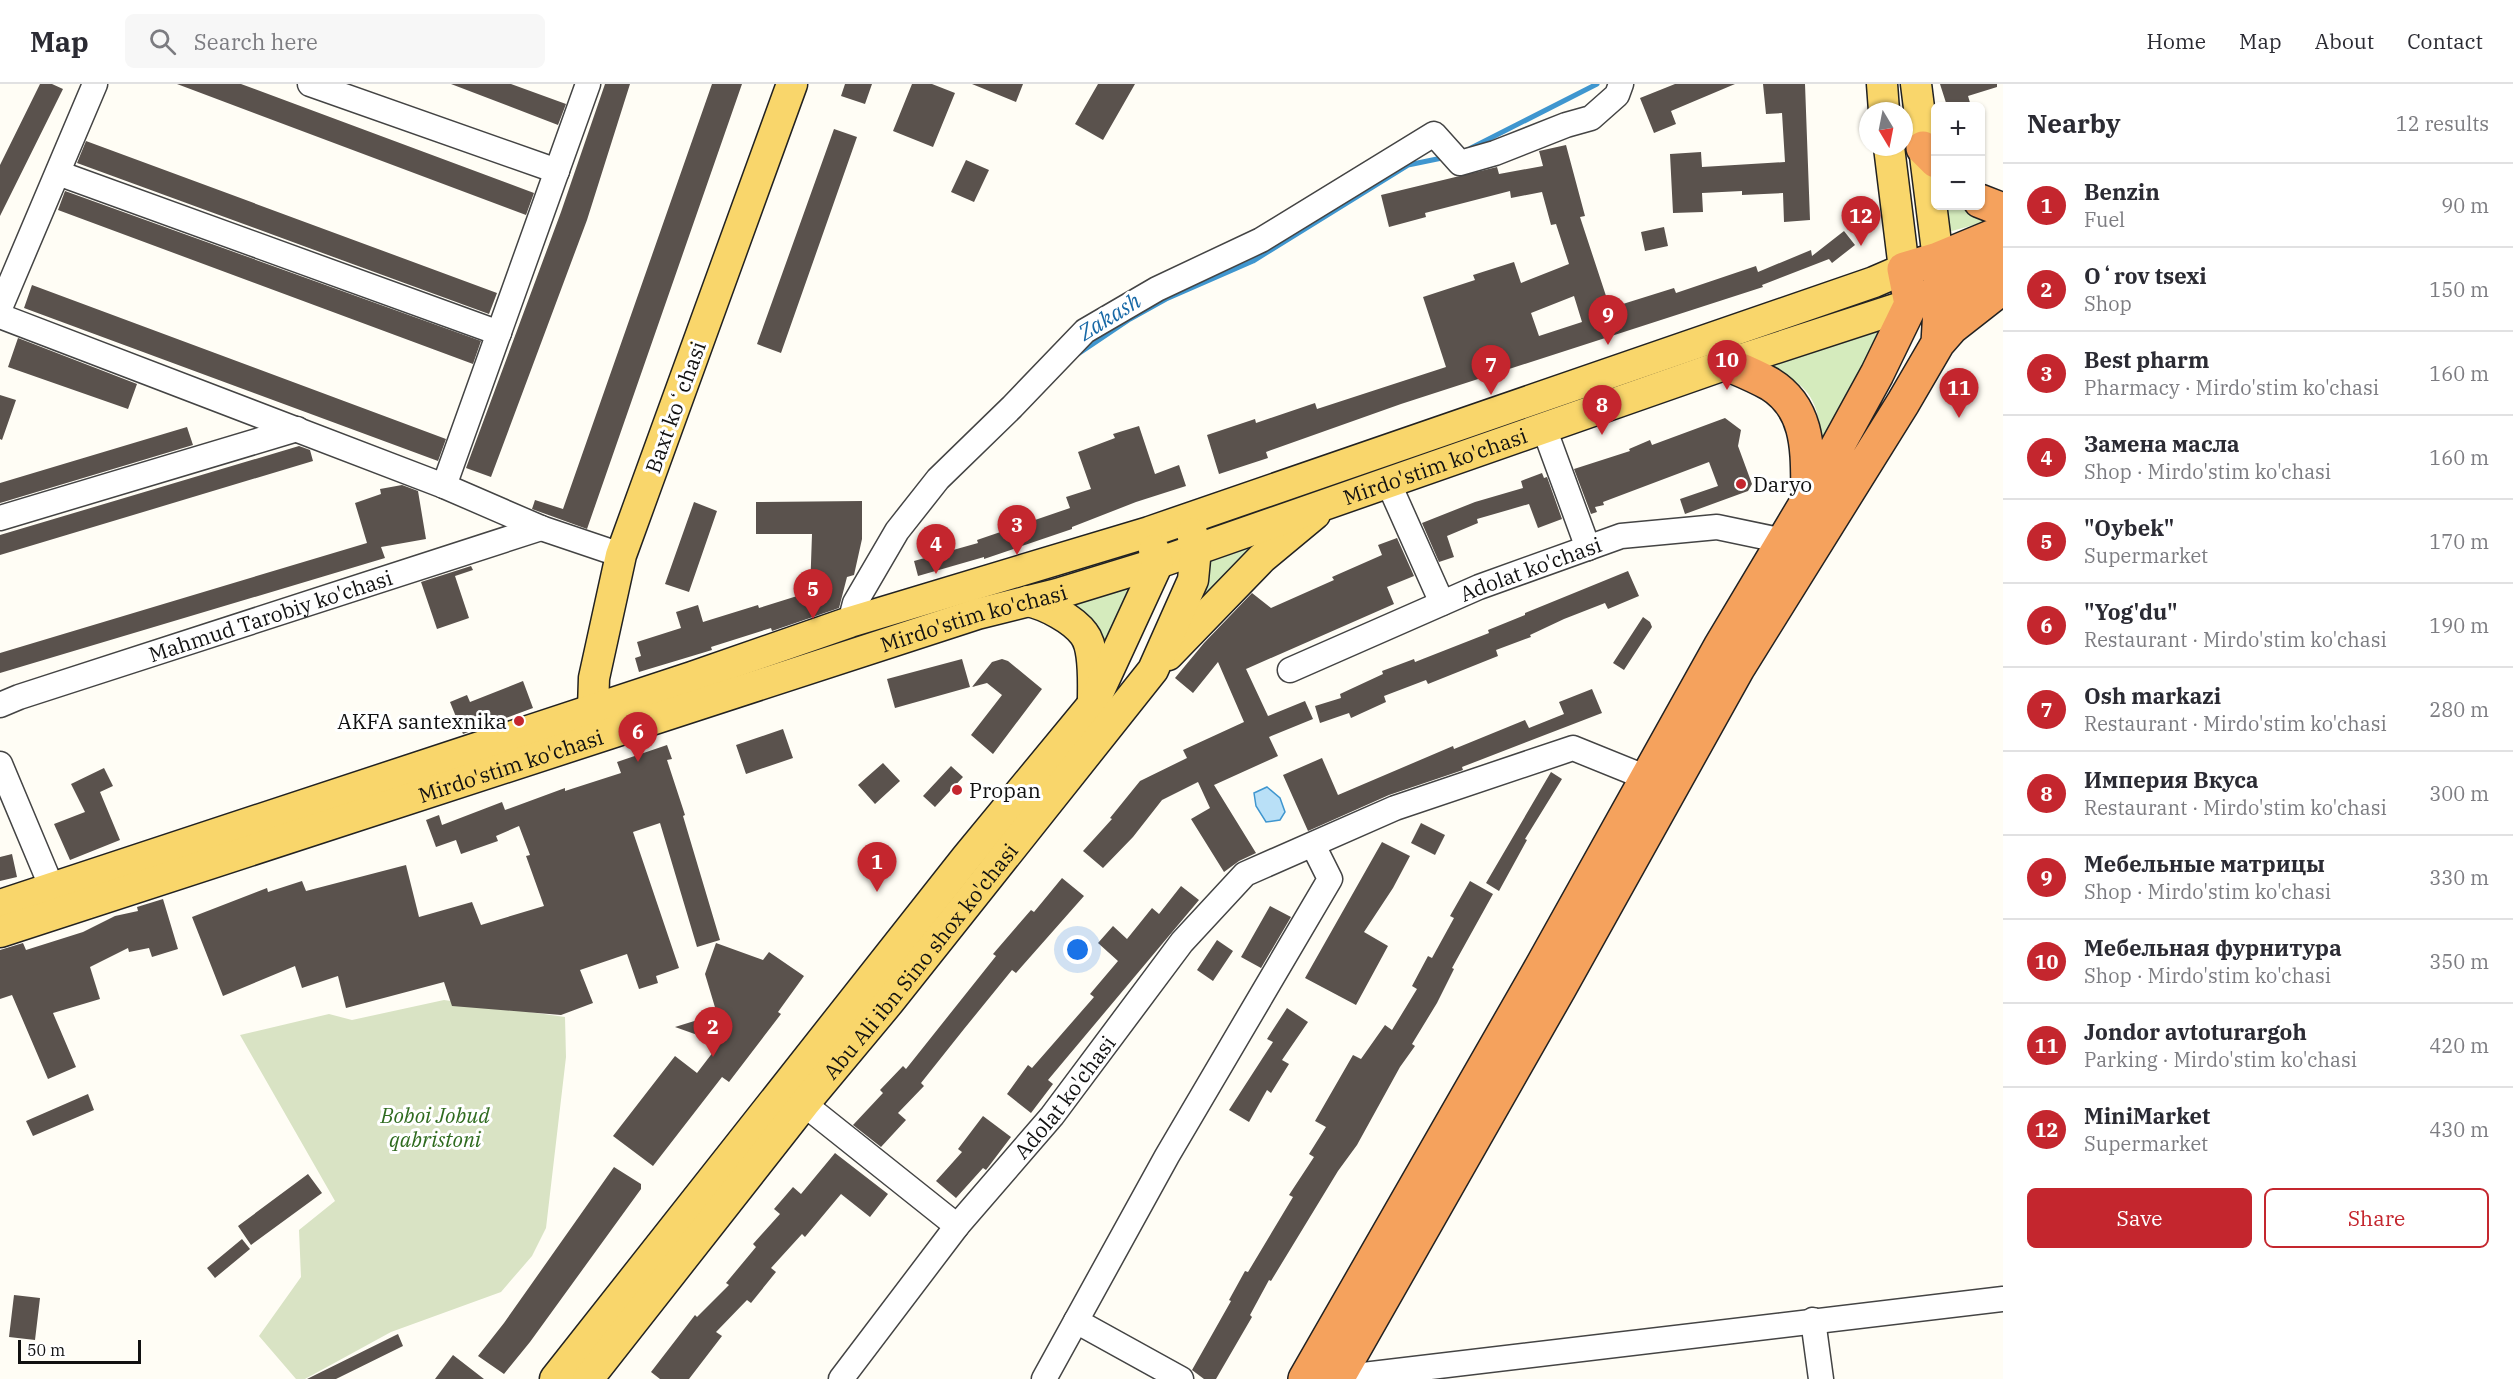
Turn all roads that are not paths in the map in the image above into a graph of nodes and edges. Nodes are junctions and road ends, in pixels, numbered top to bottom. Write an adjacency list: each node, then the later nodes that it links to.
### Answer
1 (95, 84): 12 (street)
2 (310, 84): 11 (street)
3 (588, 84): 11 (street)
4 (792, 84): 40 (main road, Baxt koʻchasi)
5 (1621, 84): 44 (street)
6 (1882, 84): 8 (main road)
7 (1916, 84): 9 (main road)
8 (1883, 102)
9 (1929, 154): 16 (main road)
10 (1890, 156): 18 (main road)
11 (557, 171): 24 (street)
12 (58, 173): 22 (street); 24 (street)
13 (1985, 203): 14 (highway)
14 (2003, 210)
15 (2003, 232): 16 (highway)
16 (1938, 259): 18 (highway); 20 (highway)
17 (2003, 265): 20 (highway, Mirdo'stim ko'chasi)
18 (1904, 269): 21 (highway); 34 (main road, Mirdo'stim ko'chasi)
19 (2003, 287): 25 (highway)
20 (1941, 292): 21 (highway, Mirdo'stim ko'chasi); 25 (highway)
21 (1911, 304): 26 (main road, Mirdo'stim ko'chasi); 31 (highway)
22 (0, 308)
23 (0, 316): 28 (street)
24 (499, 333): 30 (street)
25 (1938, 343): 57 (highway)
26 (1727, 363): 27 (main road, Mirdo'stim ko'chasi); 31 (highway)
27 (1544, 428): 29 (main road, Mirdo'stim ko'chasi); 38 (street)
28 (297, 429): 30 (street); 33 (street)
29 (1388, 482): 32 (main road, Mirdo'stim ko'chasi); 43 (street)
30 (444, 486): 35 (street)
31 (1808, 500): 37 (highway)
32 (1331, 502): 39 (main road, Mirdo'stim ko'chasi); 45 (main road)
33 (0, 518)
34 (1188, 518): 36 (main road, Mirdo'stim ko'chasi); 39 (main road, Abu Ali ibn Sino shox ko'chasi)
35 (541, 528): 40 (street); 48 (street, Mahmud Tarobiy ko'chasi)
36 (1149, 532): 41 (main road); 44 (main road, Mirdo'stim ko'chasi)
37 (1784, 541): 38 (street, Adolat ko'chasi); 52 (highway)
38 (1588, 548): 43 (street, Adolat ko'chasi)
39 (1196, 549): 41 (main road, Mirdo'stim ko'chasi); 45 (main road, Abu Ali ibn Sino shox ko'chasi)
40 (621, 555): 49 (main road, Baxt koʻchasi)
41 (1158, 563): 42 (main road, Mirdo'stim ko'chasi); 47 (main road, Abu Ali ibn Sino shox ko'chasi)
42 (1028, 601): 47 (main road); 50 (main road, Mirdo'stim ko'chasi)
43 (1442, 603): 46 (street, Adolat ko'chasi)
44 (850, 622): 49 (main road, Mirdo'stim ko'chasi)
45 (1153, 670): 58 (main road, Abu Ali ibn Sino shox ko'chasi)
46 (1290, 670)
47 (1093, 704): 64 (main road, Abu Ali ibn Sino shox ko'chasi)
48 (0, 705)
49 (593, 709): 50 (main road, Baxt koʻchasi); 54 (main road, Mirdo'stim ko'chasi)
50 (601, 737): 56 (main road, Mirdo'stim ko'chasi)
51 (0, 764): 54 (street)
52 (1647, 778): 53 (street, Adolat ko'chasi); 57 (highway)
53 (1313, 845): 59 (street, Adolat ko'chasi); 62 (street)
54 (52, 888): 55 (main road, Mirdo'stim ko'chasi)
55 (0, 905)
56 (0, 932)
57 (1548, 981): 63 (highway); 69 (highway)
58 (804, 1104): 59 (street); 65 (main road, Abu Ali ibn Sino shox ko'chasi)
59 (957, 1226): 66 (street, Adolat ko'chasi)
60 (2003, 1299): 61 (street)
61 (1813, 1320): 63 (street); 70 (street)
62 (1076, 1321): 67 (street); 68 (street)
63 (1337, 1378)
64 (555, 1379)
65 (588, 1379)
66 (841, 1379)
67 (1044, 1379)
68 (1181, 1379)
69 (1305, 1379)
70 (1821, 1379)

